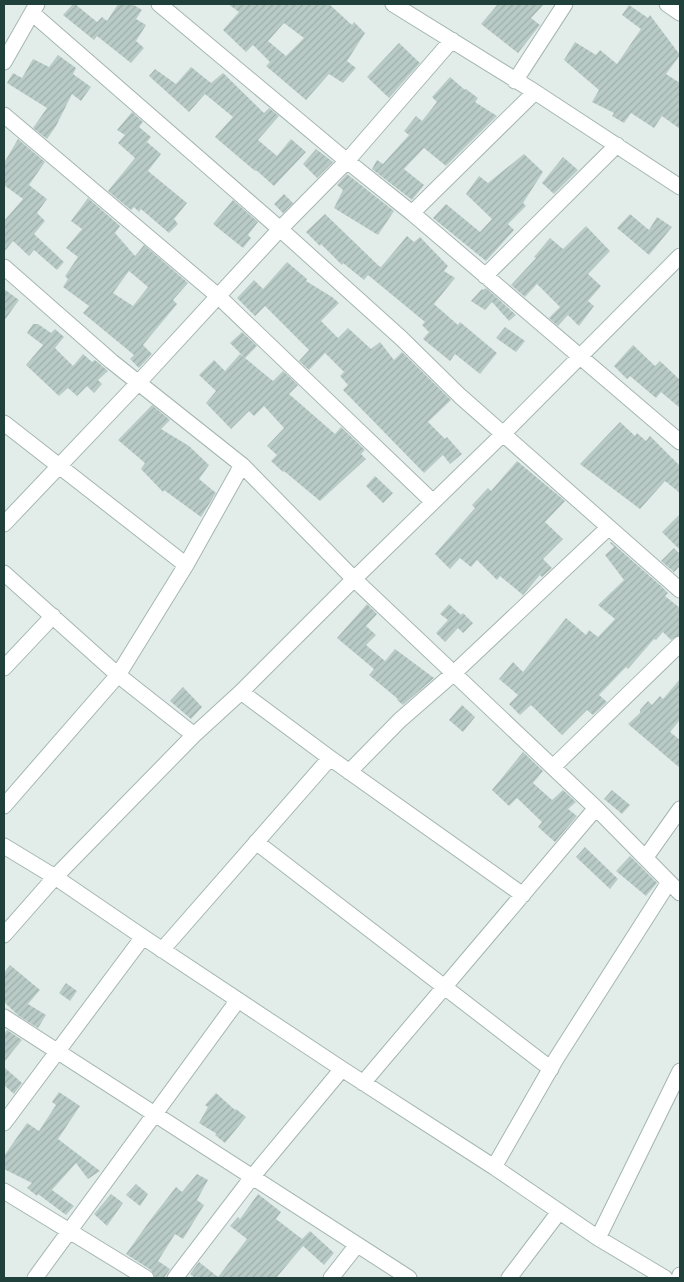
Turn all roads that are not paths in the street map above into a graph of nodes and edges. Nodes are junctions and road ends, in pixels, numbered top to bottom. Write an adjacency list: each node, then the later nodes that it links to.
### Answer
1 (159, 4): 13 (street)
2 (565, 4): 9 (street)
3 (668, 4): 6 (street)
4 (401, 6): 7 (street)
5 (35, 9): 8 (street); 16 (street)
6 (680, 13)
7 (452, 40): 9 (street); 13 (street)
8 (4, 62)
9 (515, 81): 10 (street)
10 (535, 92): 12 (street); 15 (street)
11 (4, 115): 20 (street)
12 (617, 145): 14 (street); 19 (street)
13 (347, 161): 15 (street); 16 (street)
14 (680, 187)
15 (412, 213): 19 (street)
16 (280, 229): 20 (street); 24 (street)
17 (680, 256): 21 (street)
18 (4, 267): 22 (street)
19 (485, 276): 21 (street)
20 (218, 296): 22 (street); 28 (street)
21 (581, 358): 24 (street); 25 (street)
22 (139, 382): 26 (street); 27 (street)
23 (4, 423): 27 (street)
24 (504, 434): 28 (street); 30 (street)
25 (680, 442)
26 (242, 465): 31 (street); 33 (street)
27 (59, 466): 29 (street); 31 (street)
28 (433, 502): 33 (street)
29 (4, 524)
30 (608, 528): 34 (street); 38 (street)
31 (186, 565): 39 (street)
32 (4, 573): 35 (street)
33 (354, 579): 38 (street); 40 (street)
34 (680, 590)
35 (53, 616): 37 (street); 39 (street)
36 (680, 644): 43 (street)
37 (4, 668)
38 (454, 673): 43 (street); 44 (street)
39 (118, 675): 41 (street); 45 (street)
40 (241, 692): 41 (street); 42 (street)
41 (194, 735): 51 (street)
42 (330, 758): 44 (street); 48 (street)
43 (553, 767): 46 (street)
44 (349, 772): 54 (street)
45 (4, 806)
46 (596, 808): 50 (street); 54 (street)
47 (680, 809): 50 (street)
48 (256, 842): 57 (street); 58 (street)
49 (4, 846): 51 (street)
50 (646, 857): 52 (street)
51 (55, 877): 55 (street); 56 (street)
52 (669, 882): 53 (street); 63 (street)
53 (680, 893)
54 (523, 895): 58 (street)
55 (4, 935)
56 (143, 937): 57 (street); 61 (street)
57 (162, 950): 59 (street)
58 (444, 987): 63 (street); 65 (street)
59 (238, 1000): 62 (street); 66 (street)
60 (4, 1017): 61 (street)
61 (58, 1051): 66 (street); 67 (street)
62 (342, 1069): 65 (street); 69 (street)
63 (550, 1069): 68 (street)
64 (680, 1071): 73 (street)
65 (363, 1083): 68 (street)
66 (156, 1114): 69 (street); 72 (street)
67 (4, 1123)
68 (494, 1167): 71 (street)
69 (253, 1176): 74 (street); 77 (street)
70 (4, 1191): 72 (street)
71 (559, 1212): 73 (street); 80 (street)
72 (71, 1232): 75 (street); 76 (street)
73 (598, 1238): 81 (street)
74 (356, 1244): 78 (street); 79 (street)
75 (35, 1278)
76 (146, 1278)
77 (175, 1278)
78 (331, 1278)
79 (409, 1278)
80 (509, 1278)
81 (665, 1278)

